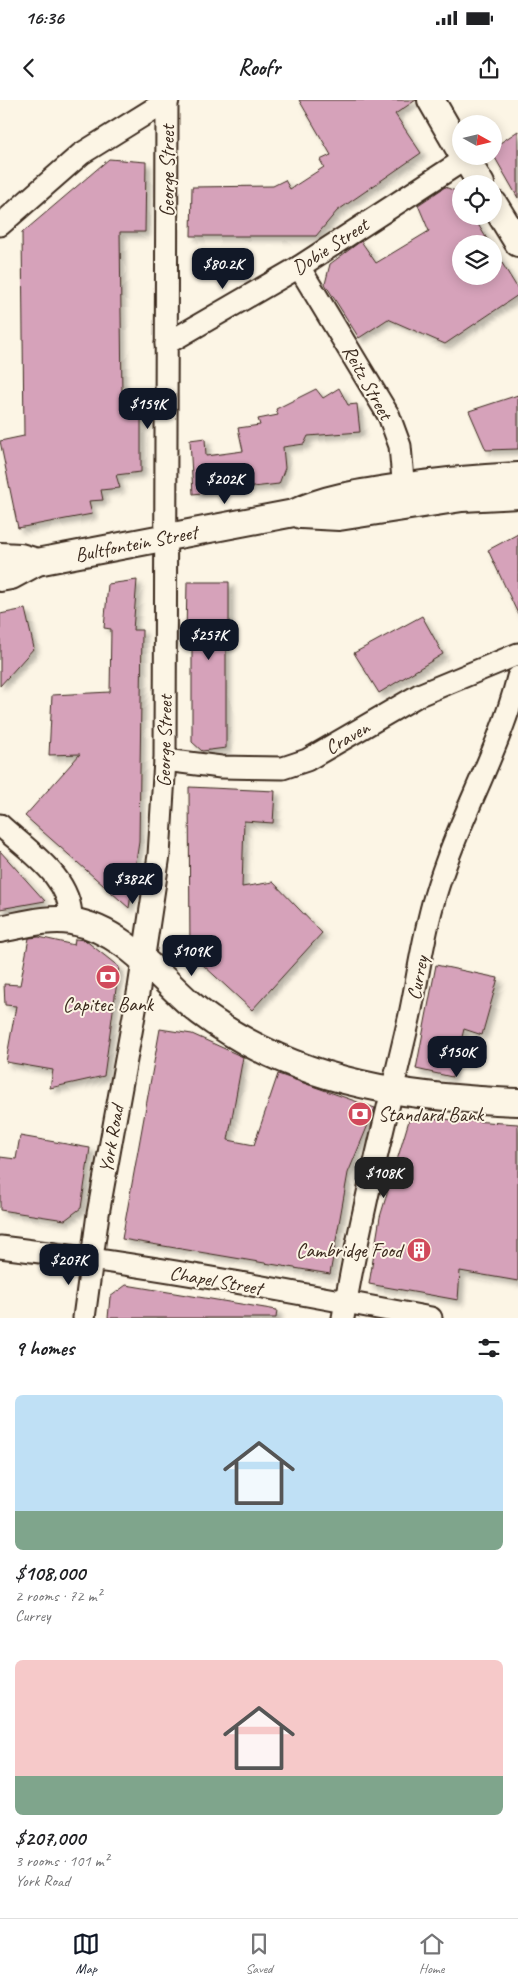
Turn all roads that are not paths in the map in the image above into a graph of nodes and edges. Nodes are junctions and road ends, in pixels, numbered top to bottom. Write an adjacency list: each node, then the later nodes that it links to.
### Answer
1 (167, 100): 6 (street); 9 (street, George Street)
2 (431, 100): 3 (street)
3 (452, 137)
4 (452, 164): 8 (street, Dobie Street)
5 (502, 217): 7 (street)
6 (0, 225)
7 (518, 243)
8 (299, 268): 9 (street, Dobie Street); 12 (street, Reitz Street)
9 (166, 344): 13 (street, George Street)
10 (518, 476): 12 (street, Bultfontein Street)
11 (518, 495): 12 (street, Bultfontein Street)
12 (405, 497): 13 (street, Bultfontein Street)
13 (166, 539): 15 (street, Bultfontein Street); 19 (street, George Street)
14 (0, 556): 15 (street, Bultfontein Street)
15 (37, 562): 16 (street, Bultfontein Street)
16 (0, 578)
17 (518, 654): 19 (street, Craven)
18 (518, 677): 24 (street, Currey)
19 (165, 760): 23 (street, George Street)
20 (0, 825): 21 (street)
21 (70, 921): 22 (street); 23 (street)
22 (0, 929)
23 (143, 960): 24 (street); 27 (street, York Road)
24 (392, 1091): 25 (street); 28 (street, Currey)
25 (518, 1102)
26 (0, 1247): 27 (street, Chapel Street)
27 (91, 1259): 28 (street, Chapel Street); 29 (street, York Road)
28 (344, 1310): 30 (street, Chapel Street)
29 (84, 1318)
30 (431, 1318)

